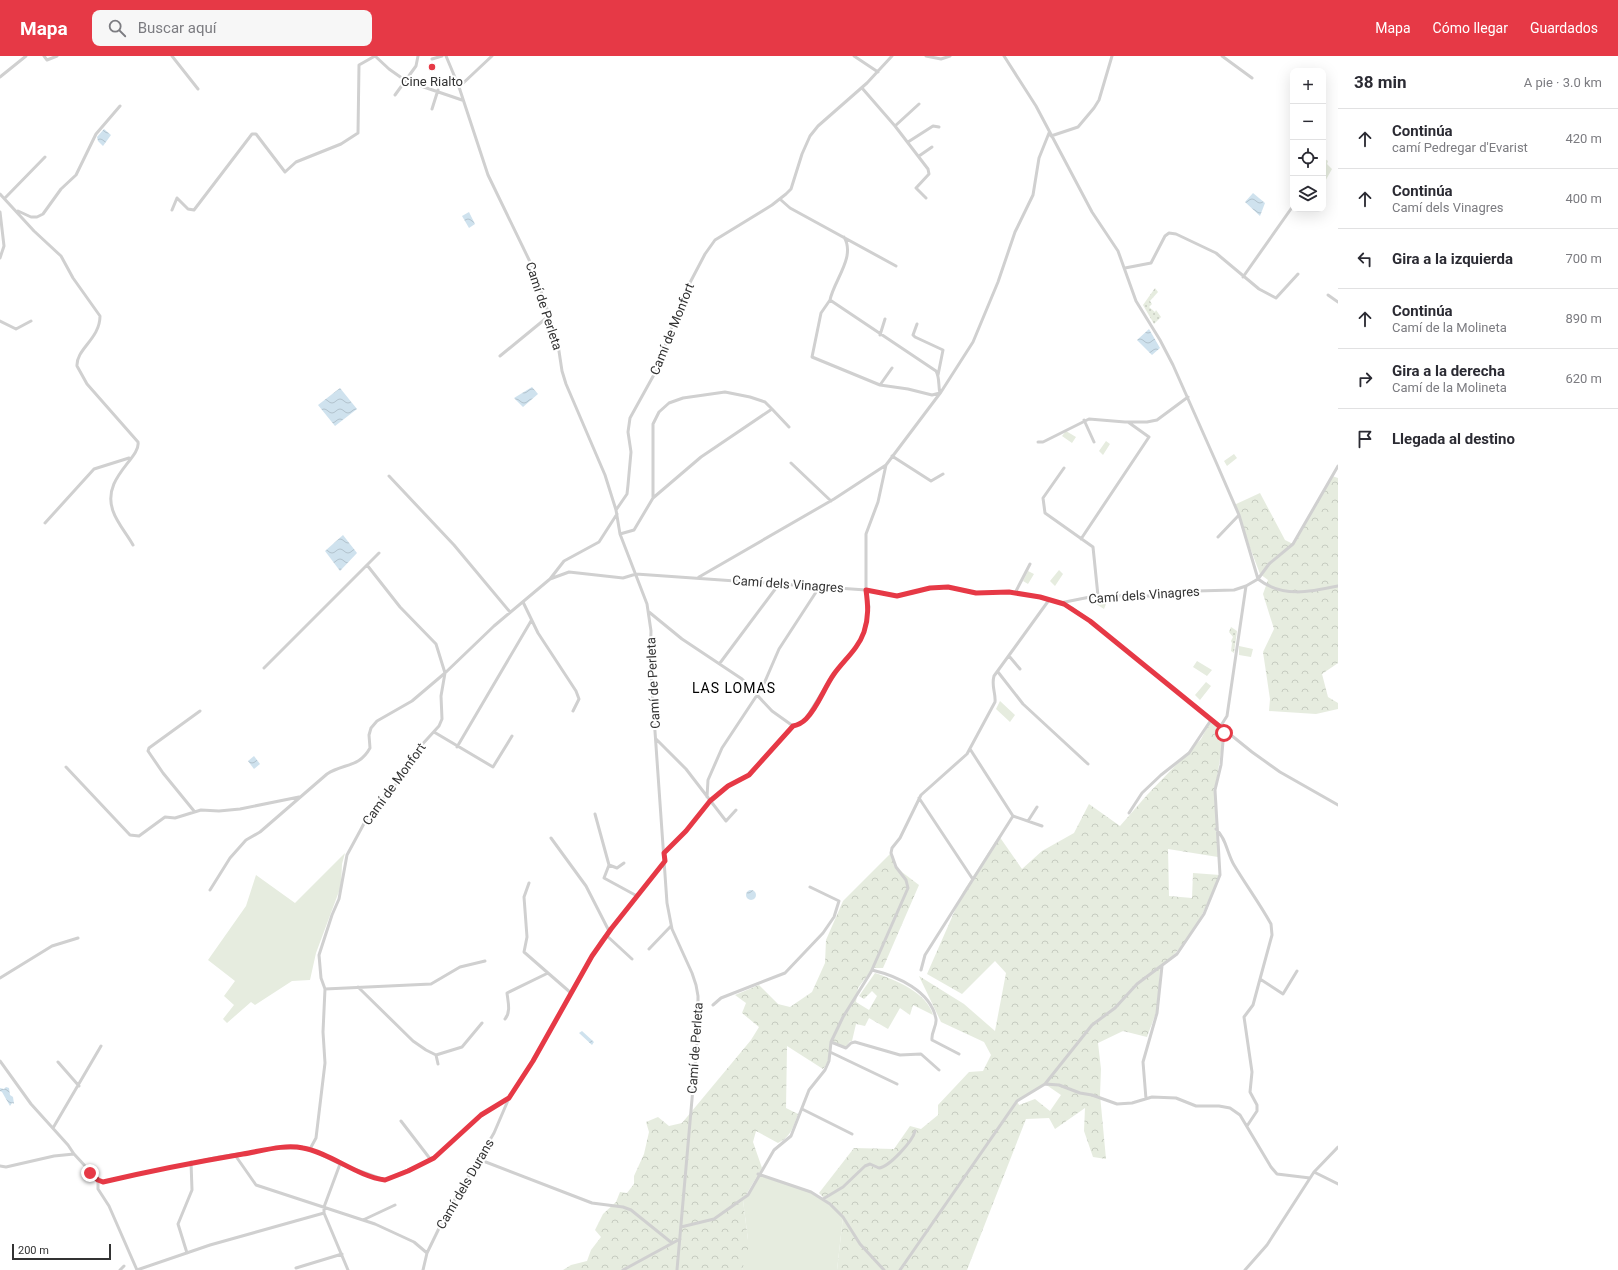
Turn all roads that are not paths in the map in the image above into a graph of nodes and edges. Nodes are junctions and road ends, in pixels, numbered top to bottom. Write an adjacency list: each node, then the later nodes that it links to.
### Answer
1 (26, 56): 19 (street)
2 (44, 56): 3 (street)
3 (57, 56)
4 (172, 56): 24 (street)
5 (375, 56): 21 (street); 42 (street)
6 (418, 56): 21 (street)
7 (442, 56): 17 (street)
8 (446, 56): 22 (street, Camí de Perleta)
9 (492, 56): 22 (street)
10 (854, 56): 18 (street)
11 (892, 56): 18 (street, Camí de Monfort)
12 (926, 56): 13 (street)
13 (950, 56)
14 (1004, 56): 33 (street)
15 (1112, 56): 33 (street)
16 (1222, 56): 20 (street)
17 (432, 59)
18 (878, 72): 23 (street, Camí de Monfort)
19 (0, 77)
20 (1252, 78)
21 (406, 81): 25 (street); 26 (street)
22 (459, 87): 27 (street, Camí de Perleta)
23 (862, 88): 31 (street); 41 (street, Camí de Monfort)
24 (198, 89)
25 (438, 90): 27 (street); 30 (street)
26 (395, 96)
27 (462, 100): 55 (street, Camí de Perleta)
28 (919, 104): 31 (street)
29 (120, 106): 44 (street)
30 (432, 109)
31 (895, 126): 34 (street)
32 (939, 127): 34 (street)
33 (1050, 134): 49 (street); 65 (street)
34 (908, 142): 36 (street)
35 (932, 148): 36 (street)
36 (919, 156): 40 (street)
37 (45, 157): 39 (street)
38 (0, 194): 39 (street)
39 (5, 198): 44 (street)
40 (926, 198)
41 (781, 200): 46 (street); 84 (street, Camí de Monfort)
42 (172, 210)
43 (1290, 210): 51 (street)
44 (17, 211): 74 (street)
45 (0, 212): 47 (street)
46 (844, 237): 48 (street); 53 (street)
47 (0, 258)
48 (896, 266)
49 (1125, 268): 51 (street); 66 (street)
50 (1298, 274): 51 (street)
51 (1243, 277)
52 (1328, 295): 54 (street)
53 (830, 300): 60 (street); 64 (street)
54 (1338, 302)
55 (550, 315): 61 (street); 84 (street, Camí de Perleta)
56 (885, 319): 60 (street)
57 (0, 321): 58 (street)
58 (31, 321)
59 (917, 324): 63 (street)
60 (880, 335): 63 (street)
61 (500, 356)
62 (892, 368): 64 (street)
63 (938, 375): 65 (street)
64 (880, 385): 65 (street)
65 (940, 394): 73 (street)
66 (1188, 397): 69 (street); 85 (street)
67 (772, 409): 70 (street); 82 (street); 82 (street)
68 (1084, 420): 69 (street); 71 (street); 72 (street)
69 (1127, 422): 89 (street)
70 (789, 427)
71 (1038, 442)
72 (1094, 442)
73 (892, 456): 76 (street); 80 (street)
74 (130, 458): 86 (street); 90 (street)
75 (791, 463): 83 (street)
76 (886, 465): 83 (street); 102 (street)
77 (1338, 466): 79 (street)
78 (1064, 468): 89 (street)
79 (1336, 473): 97 (street)
80 (943, 474)
81 (388, 476): 108 (street)
82 (653, 498): 87 (street)
83 (831, 500): 95 (street)
84 (616, 512): 87 (street, Camí de Perleta); 96 (street, Camí de Monfort)
85 (1239, 515): 88 (street); 97 (street)
86 (45, 523)
87 (620, 534): 94 (street, Camí de Perleta)
88 (1218, 537)
89 (1081, 538): 104 (street)
90 (133, 545)
91 (379, 552): 93 (street)
92 (1030, 564): 103 (street)
93 (367, 565): 113 (street); 116 (street)
94 (636, 574): 95 (street, Camí dels Vinagres); 96 (street, Camí dels Vinagres); 109 (street, Camí de Perleta)
95 (699, 577): 98 (street, Camí dels Vinagres)
96 (550, 579): 106 (street, Camí de Monfort)
97 (1258, 579): 100 (street, Camí dels Vinagres); 101 (street)
98 (779, 584): 99 (street, Camí dels Vinagres); 112 (street)
99 (820, 586): 102 (street, Camí dels Vinagres); 117 (street)
100 (1246, 586): 104 (street, Camí dels Vinagres); 122 (street)
101 (1338, 586)
102 (866, 590): 103 (street, Camí dels Vinagres); 121 (street)
103 (1015, 593): 105 (street, Camí dels Vinagres)
104 (1098, 596): 107 (street, Camí dels Vinagres)
105 (1049, 600): 107 (street, Camí dels Vinagres); 111 (street)
106 (523, 602): 108 (street, Camí de Monfort); 110 (street)
107 (1060, 603): 120 (street)
108 (510, 612): 116 (street, Camí de Monfort)
109 (649, 612): 112 (street); 126 (street, Camí de Perleta)
110 (532, 621): 119 (street); 127 (street)
111 (1009, 656): 114 (street); 115 (street)
112 (720, 663): 117 (street)
113 (264, 668)
114 (1020, 670)
115 (998, 672): 128 (street); 129 (street)
116 (445, 673): 124 (street, Camí de Monfort); 131 (street)
117 (758, 695): 121 (street); 132 (street)
118 (200, 711): 138 (street)
119 (573, 711)
120 (1211, 720): 122 (street); 139 (street)
121 (793, 726): 134 (street)
122 (1220, 727): 123 (street)
123 (1224, 730): 135 (street); 144 (street)
124 (434, 732): 127 (street); 170 (street, Camí de Monfort)
125 (512, 736): 127 (street)
126 (656, 739): 132 (street); 146 (street, Camí de Perleta)
127 (457, 747)
128 (970, 749): 133 (street); 141 (street)
129 (1088, 764)
130 (66, 767): 138 (street)
131 (300, 796): 138 (street); 153 (street)
132 (707, 797): 134 (street)
133 (919, 798): 150 (street); 163 (street)
134 (710, 801): 137 (street); 146 (street)
135 (1338, 805)
136 (1037, 807): 142 (street)
137 (736, 810)
138 (194, 811)
139 (1129, 813)
140 (595, 814): 149 (street)
141 (1013, 816): 142 (street); 150 (street)
142 (1028, 821): 143 (street)
143 (1042, 826)
144 (1216, 829): 162 (street); 168 (street)
145 (551, 838): 156 (street)
146 (664, 853): 147 (street, Camí de Perleta)
147 (665, 861): 154 (street, Camí dels Durans); 155 (street, Camí de Perleta)
148 (624, 863): 149 (street)
149 (609, 865): 154 (street)
150 (972, 878): 164 (street)
151 (528, 883): 166 (street)
152 (810, 887): 172 (street)
153 (210, 890)
154 (637, 896): 156 (street, Camí dels Durans)
155 (671, 926): 159 (street); 214 (street, Camí de Perleta)
156 (609, 931): 157 (street, Camí dels Durans)
157 (606, 935): 160 (street); 171 (street, Camí dels Durans)
158 (78, 938): 167 (street)
159 (649, 949)
160 (632, 959)
161 (485, 961): 169 (street)
162 (1162, 966): 185 (street); 188 (street)
163 (872, 970): 175 (street); 178 (street)
164 (921, 970)
165 (1297, 971): 168 (street)
166 (548, 973): 171 (street); 173 (street)
167 (0, 978)
168 (1260, 979): 191 (street)
169 (358, 987): 170 (street); 179 (street)
170 (325, 989): 196 (street, Camí de Monfort)
171 (571, 993): 187 (street, Camí dels Durans)
172 (713, 1005)
173 (505, 1019)
174 (482, 1023): 179 (street)
175 (831, 1042): 177 (street); 183 (street)
176 (101, 1046): 186 (street)
177 (830, 1052): 184 (street); 189 (street)
178 (959, 1054)
179 (436, 1055): 182 (street)
180 (0, 1061): 192 (street)
181 (58, 1062): 186 (street)
182 (438, 1064)
183 (940, 1070)
184 (897, 1084)
185 (1045, 1084): 188 (street); 229 (street)
186 (79, 1086): 192 (street)
187 (509, 1098): 199 (street, Camí dels Durans); 200 (street)
188 (1146, 1099): 191 (street)
189 (802, 1109): 194 (street); 205 (street)
190 (401, 1121): 200 (street)
191 (1248, 1126): 206 (street)
192 (53, 1128): 197 (street)
193 (914, 1132): 209 (street)
194 (852, 1134)
195 (1338, 1147): 204 (street)
196 (310, 1149): 198 (street); 202 (street)
197 (74, 1154): 203 (street); 207 (street)
198 (235, 1155): 201 (street); 211 (street)
199 (478, 1159): 216 (street); 218 (street, Camí dels Durans)
200 (431, 1160): 202 (street)
201 (191, 1162): 207 (street); 217 (street)
202 (340, 1164): 211 (street)
203 (0, 1166)
204 (1314, 1172): 206 (street); 208 (street)
205 (758, 1174): 209 (street); 214 (street)
206 (1310, 1178): 230 (street)
207 (98, 1180): 223 (street)
208 (1338, 1184)
209 (823, 1199): 228 (street)
210 (395, 1205): 213 (street)
211 (324, 1207): 212 (street); 213 (street)
212 (324, 1213): 217 (street); 219 (street)
213 (363, 1220): 218 (street)
214 (682, 1227): 215 (street, Camí de Perleta)
215 (680, 1239): 216 (street); 227 (street, Camí de Perleta)
216 (672, 1243): 226 (street)
217 (187, 1253): 223 (street)
218 (427, 1253): 225 (street, Camí dels Durans)
219 (342, 1254): 221 (street); 224 (street)
220 (124, 1266): 222 (street)
221 (296, 1268)
222 (120, 1270)
223 (137, 1270)
224 (348, 1270)
225 (423, 1270)
226 (623, 1270)
227 (678, 1270)
228 (884, 1270)
229 (900, 1270)
230 (1245, 1270)

